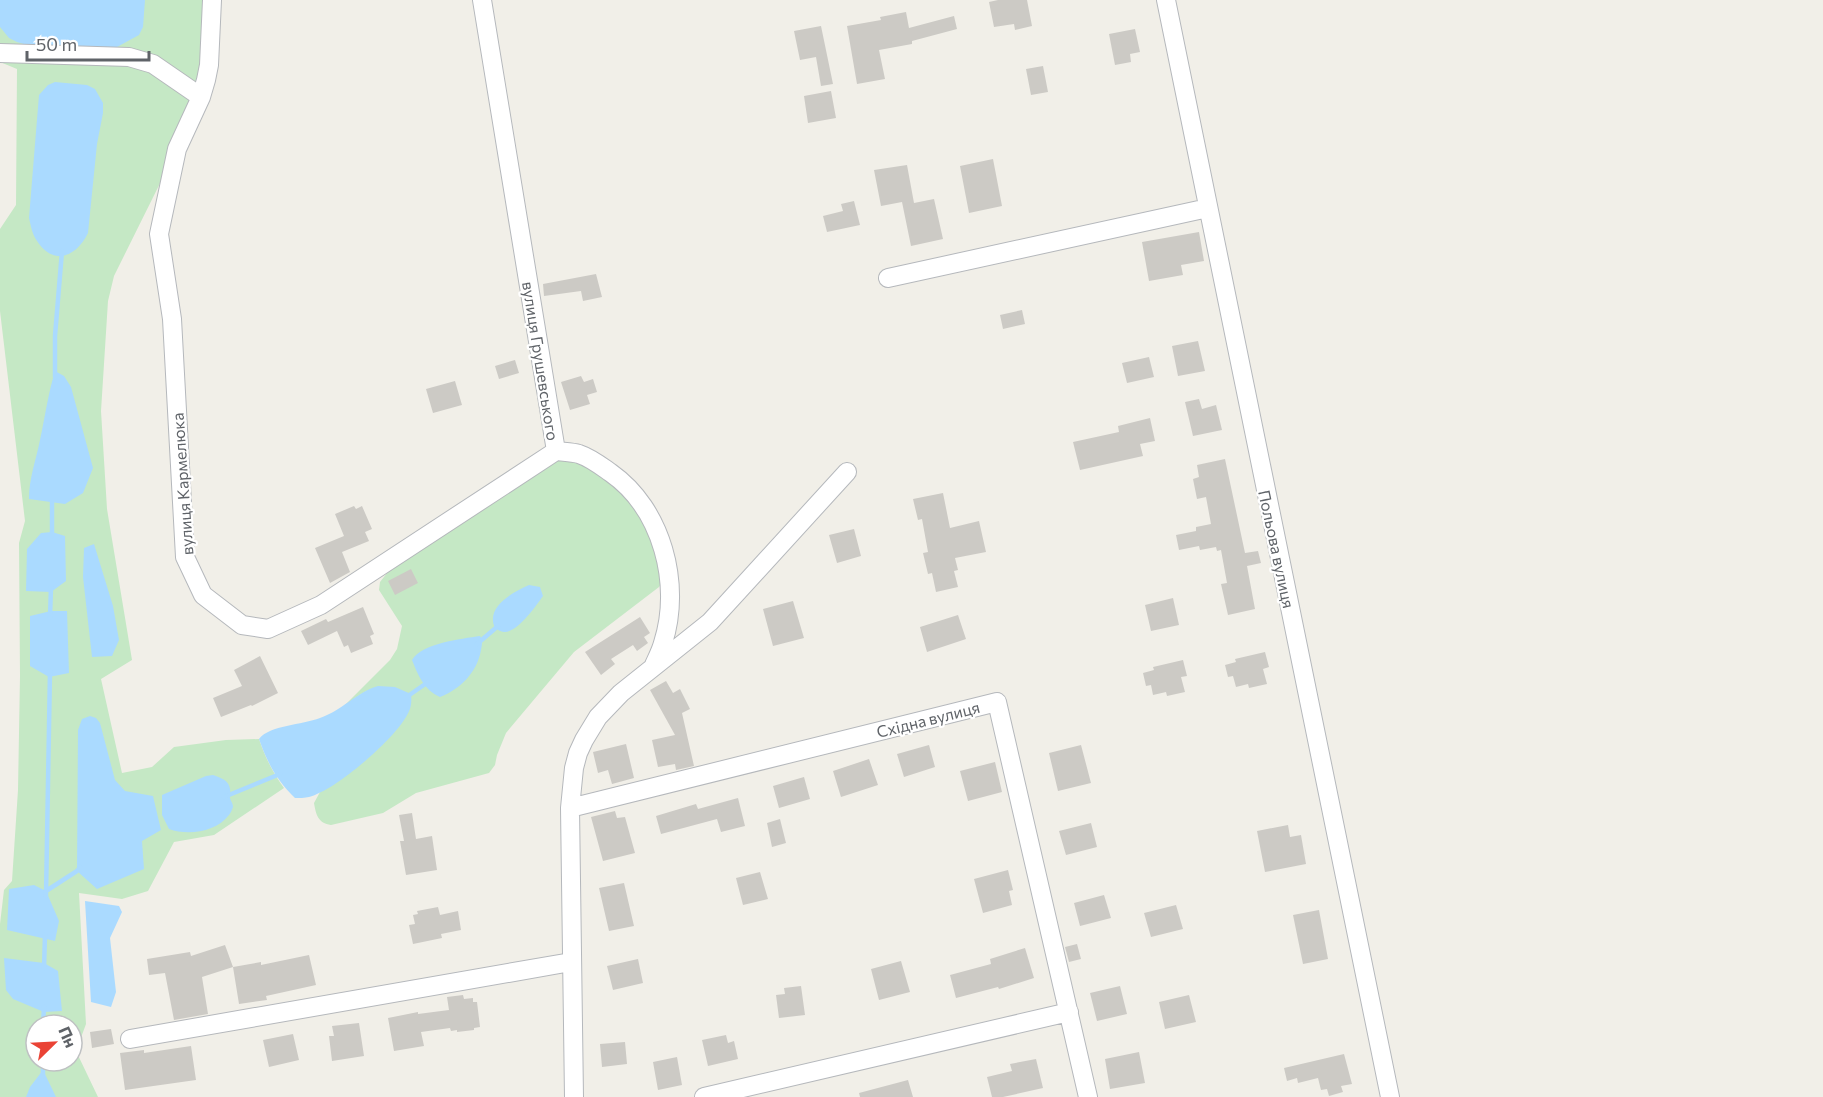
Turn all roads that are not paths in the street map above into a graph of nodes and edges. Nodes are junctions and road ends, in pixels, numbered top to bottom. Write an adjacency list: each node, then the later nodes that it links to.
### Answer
1 (212, 0): 5 (street, вулиця Кармелюка)
2 (482, 0): 8 (street, вулиця Грушевського)
3 (1166, 0): 6 (street, Польова вулиця)
4 (0, 53): 5 (street)
5 (201, 97): 8 (street, вулиця Кармелюка)
6 (1208, 208): 7 (street); 18 (street, Польова вулиця)
7 (888, 279)
8 (556, 451): 10 (street, вулиця Грушевського)
9 (847, 472): 10 (street)
10 (653, 666): 11 (street)
11 (570, 808): 12 (street); 13 (street, Східна вулиця)
12 (571, 962): 14 (street); 15 (street)
13 (1069, 1012): 16 (street); 17 (street, Східна вулиця)
14 (130, 1039)
15 (574, 1097)
16 (704, 1097)
17 (1088, 1097)
18 (1390, 1097)

